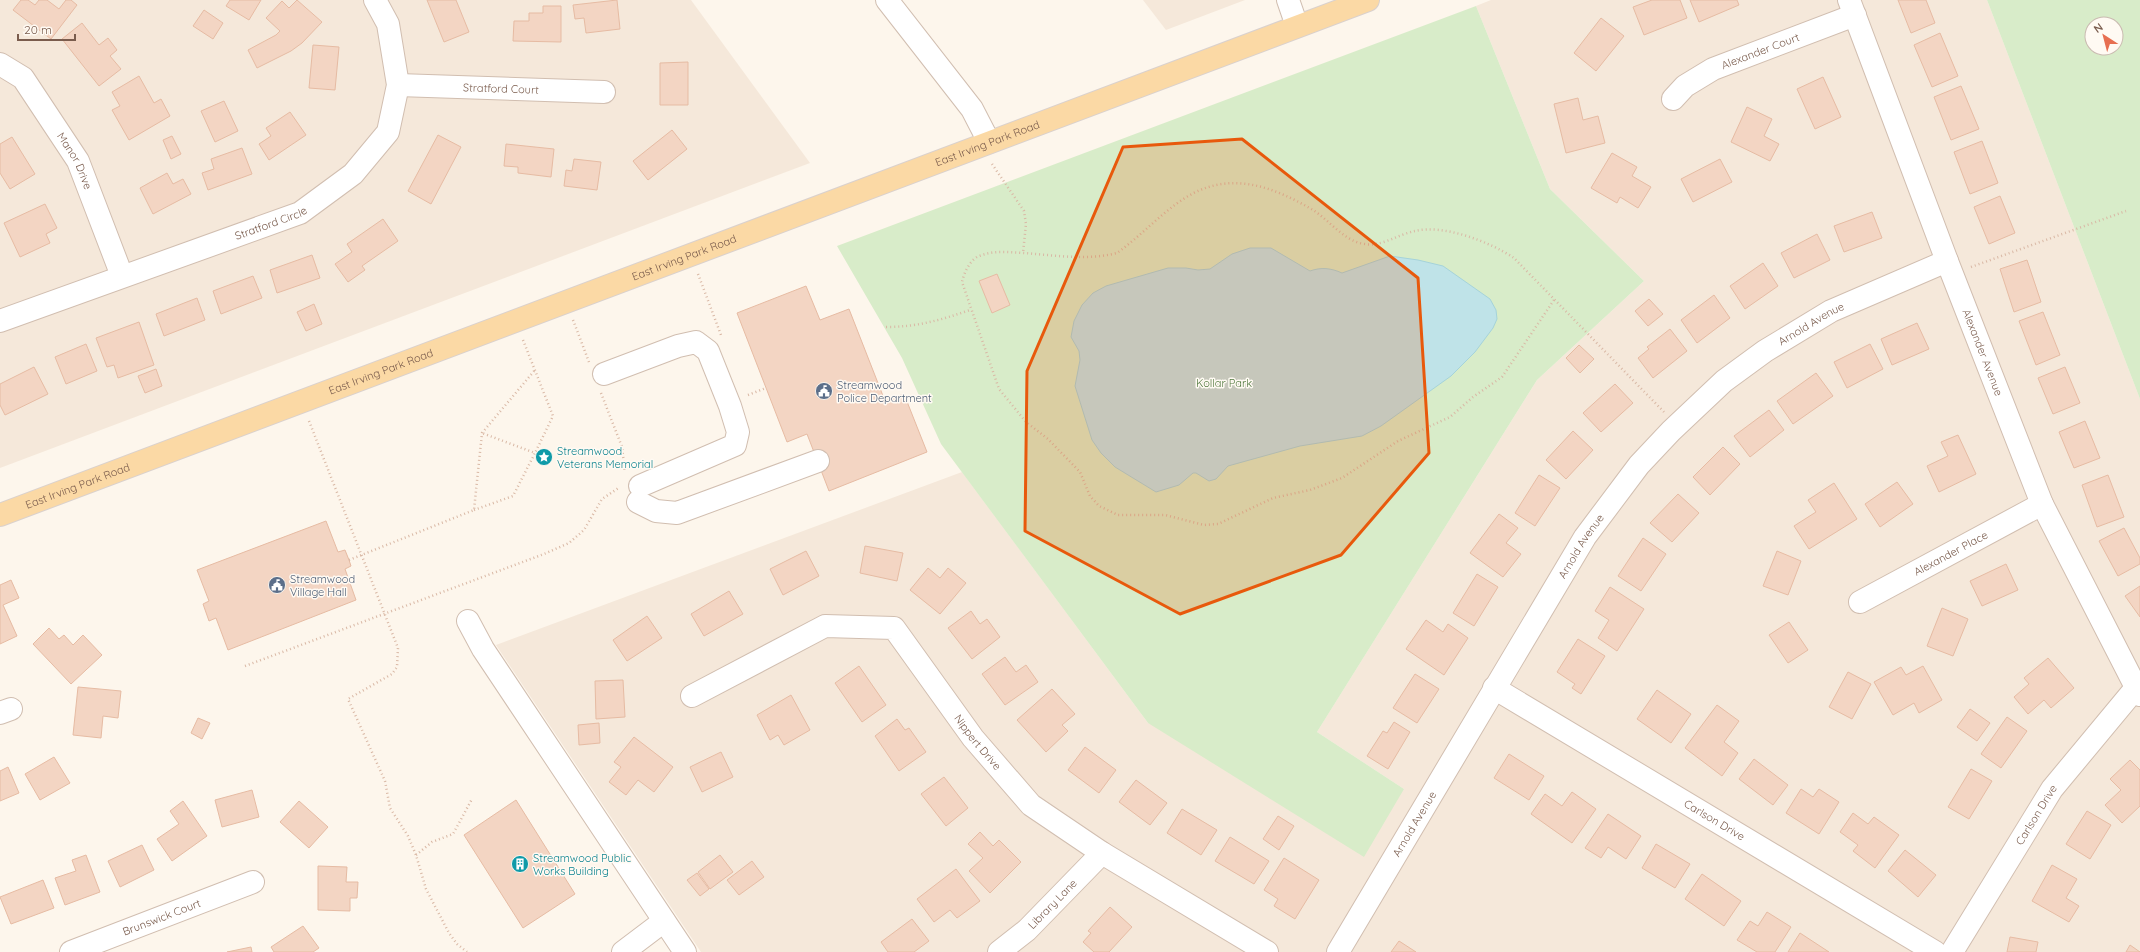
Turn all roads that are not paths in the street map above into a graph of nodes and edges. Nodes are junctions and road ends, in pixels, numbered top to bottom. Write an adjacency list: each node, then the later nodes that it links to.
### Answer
1 (374, 0): 8 (street, Stratford Circle)
2 (887, 0): 11 (street)
3 (1288, 0): 6 (street)
4 (1368, 0): 6 (main road, East Irving Park Road)
5 (1852, 8): 10 (street, Alexander Court); 12 (street, Alexander Avenue)
6 (1297, 26): 11 (main road, East Irving Park Road)
7 (0, 64): 13 (street, Manor Drive)
8 (398, 85): 9 (street, Stratford Court); 13 (street, Stratford Circle)
9 (604, 92)
10 (1673, 99)
11 (984, 144): 18 (main road, East Irving Park Road)
12 (1949, 267): 17 (street, Alexander Avenue); 21 (street, Arnold Avenue)
13 (122, 276): 14 (street, Stratford Circle)
14 (0, 320)
15 (597, 375): 16 (street)
16 (818, 461)
17 (2042, 504): 19 (street, Alexander Place); 22 (street, Alexander Avenue)
18 (0, 515)
19 (1860, 602)
20 (468, 621): 26 (street)
21 (1494, 688): 32 (street, Arnold Avenue); 33 (street, Carlson Drive)
22 (2138, 692): 34 (street, Carlson Drive)
23 (692, 696): 24 (street, Nippert Drive)
24 (1102, 853): 30 (street, Library Lane); 31 (street, Nippert Drive)
25 (253, 882): 27 (street, Brunswick Court)
26 (664, 921): 28 (street); 29 (street)
27 (71, 952)
28 (623, 952)
29 (684, 952)
30 (999, 952)
31 (1267, 952)
32 (1338, 952)
33 (1936, 952)
34 (1952, 952)

